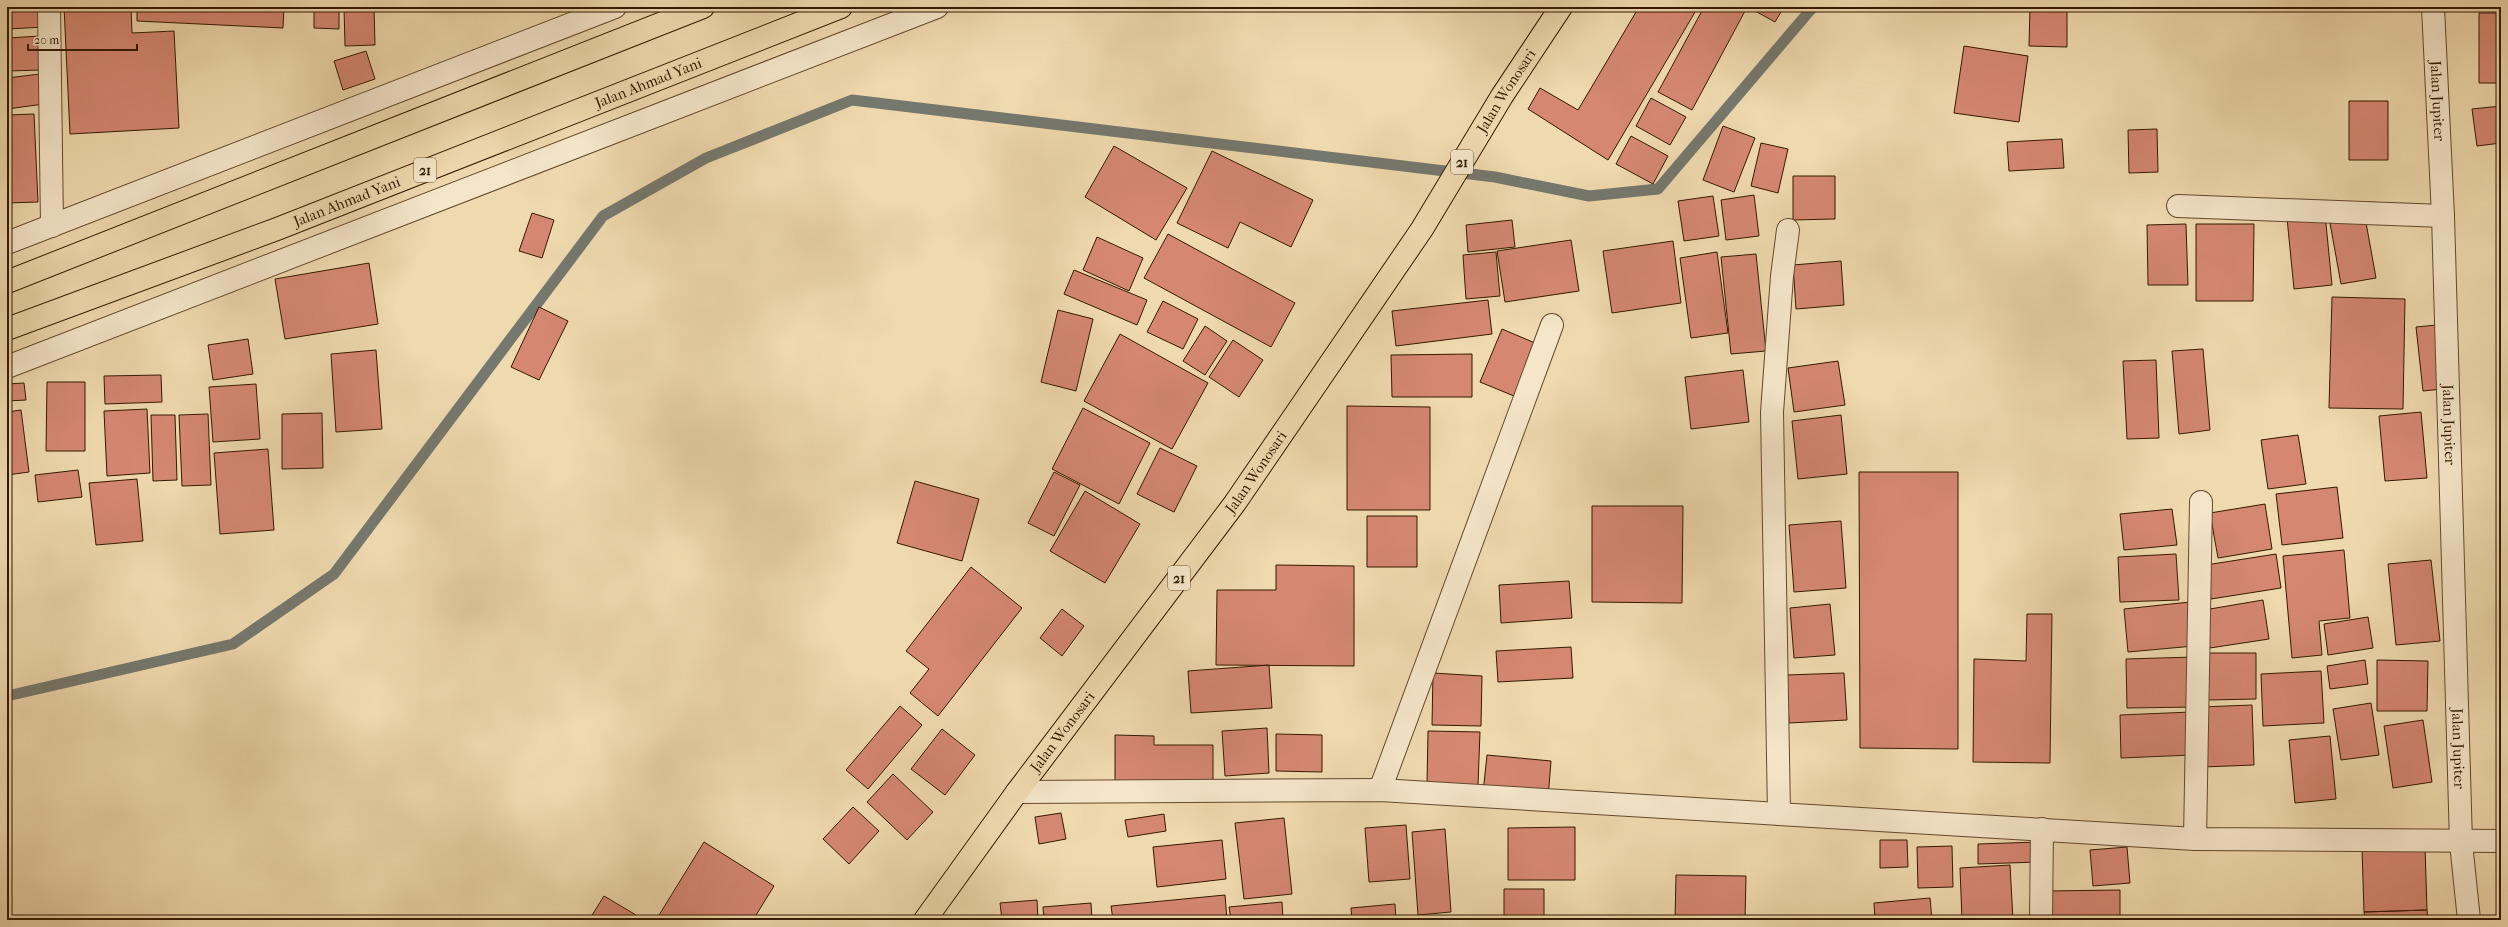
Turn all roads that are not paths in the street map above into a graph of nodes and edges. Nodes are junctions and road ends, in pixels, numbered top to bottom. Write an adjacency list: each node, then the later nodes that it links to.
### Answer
1 (49, 7): 10 (street)
2 (615, 7): 10 (street)
3 (703, 7): 13 (highway)
4 (841, 7): 15 (highway, Jalan Ahmad Yani / 21)
5 (937, 7): 16 (street)
6 (1561, 7): 19 (highway, Jalan Wonosari / 21)
7 (2433, 7): 9 (street, Jalan Jupiter)
8 (2178, 206): 9 (street)
9 (2443, 216): 24 (street, Jalan Jupiter)
10 (52, 226): 12 (street)
11 (1788, 230): 20 (street)
12 (7, 243)
13 (7, 282)
14 (1552, 325): 18 (street)
15 (7, 329)
16 (7, 368)
17 (2201, 502): 22 (street)
18 (1380, 790): 19 (street); 20 (street)
19 (1017, 792): 25 (highway, Jalan Wonosari / 21)
20 (1780, 814): 21 (street)
21 (2042, 829): 22 (street); 26 (street)
22 (2195, 839): 24 (street)
23 (2501, 841): 24 (street)
24 (2461, 843): 27 (street, Jalan Jupiter)
25 (925, 920)
26 (2041, 920)
27 (2470, 920)

